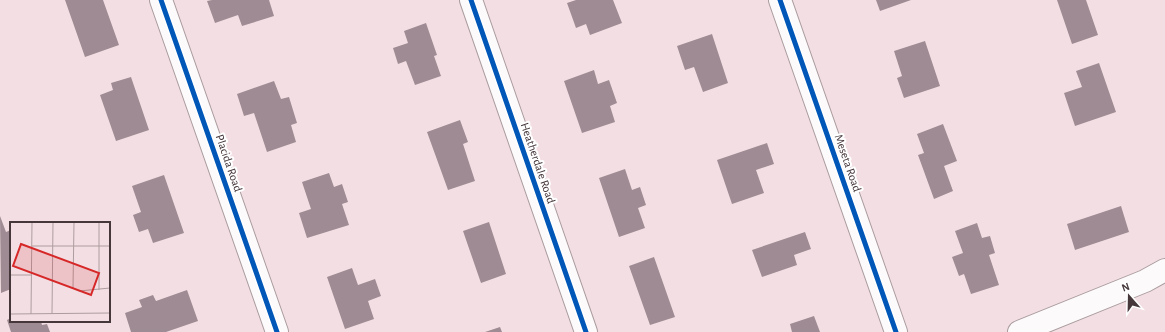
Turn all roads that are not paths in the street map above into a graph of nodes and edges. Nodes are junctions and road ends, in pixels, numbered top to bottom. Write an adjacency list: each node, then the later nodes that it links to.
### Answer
1 (161, 0): 5 (street, Placida Road)
2 (471, 0): 6 (street, Heatherdale Road)
3 (780, 0): 7 (street, Meseta Road)
4 (1165, 270): 8 (street)
5 (277, 332)
6 (586, 332)
7 (896, 332)
8 (1019, 332)

